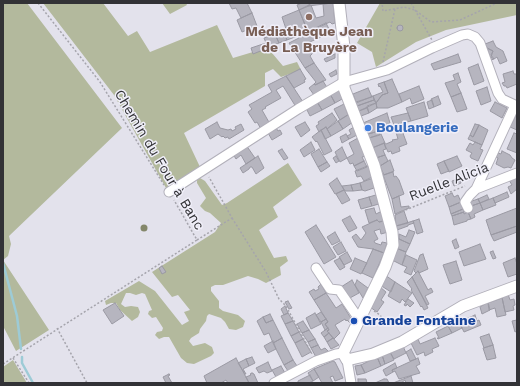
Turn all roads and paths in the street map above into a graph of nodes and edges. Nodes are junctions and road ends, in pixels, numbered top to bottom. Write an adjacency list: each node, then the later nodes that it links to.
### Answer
1 (38, 3): 16 (path, Chemin du Four à Banc)
2 (339, 3): 10 (main road)
3 (380, 3): 6 (path)
4 (411, 3): 7 (path)
5 (498, 3): 7 (path)
6 (395, 9): 7 (path); 9 (path)
7 (415, 10): 8 (path)
8 (433, 47): 9 (street); 11 (street)
9 (385, 70): 10 (street)
10 (344, 82): 12 (street); 18 (main road)
11 (516, 105): 14 (street)
12 (204, 169): 16 (street); 19 (path)
13 (517, 173): 15 (street)
14 (480, 180): 15 (street); 18 (path, Ruelle Alicia)
15 (476, 189): 17 (street)
16 (169, 192): 20 (path, Chemin du Four à Banc)
17 (468, 208)
18 (388, 216): 24 (main road)
19 (232, 218): 20 (path); 29 (path)
20 (197, 240): 26 (path, Chemin du Four à Banc)
21 (316, 268): 24 (street)
22 (517, 286): 27 (main road)
23 (375, 312): 25 (path)
24 (359, 319): 27 (main road)
25 (383, 320)
26 (57, 328): 28 (path, Chemin du Four à Banc); 32 (path)
27 (345, 357): 29 (street); 34 (street)
28 (13, 358): 30 (path, Chemin du Four à Banc); 31 (path)
29 (316, 361): 33 (street)
30 (3, 364)
31 (29, 383)
32 (87, 383)
33 (274, 383)
34 (351, 383)

